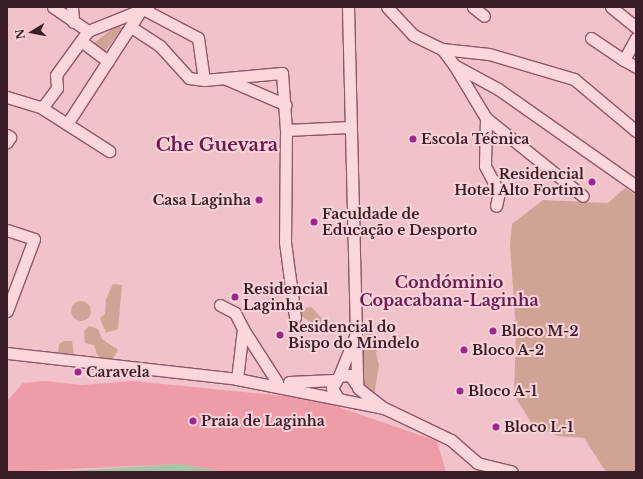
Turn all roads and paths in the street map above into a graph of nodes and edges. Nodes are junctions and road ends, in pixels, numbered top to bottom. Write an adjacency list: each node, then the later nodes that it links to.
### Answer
1 (53, 7): 9 (street)
2 (72, 7): 9 (street)
3 (348, 7): 28 (street)
4 (387, 7): 16 (street)
5 (473, 7): 8 (street)
6 (145, 8): 10 (street); 12 (street); 22 (street)
7 (614, 8): 11 (street)
8 (484, 16)
9 (73, 22): 12 (street)
10 (130, 27): 18 (street); 22 (street)
11 (636, 27)
12 (88, 31): 15 (street)
13 (592, 38): 17 (street)
14 (636, 38): 17 (street)
15 (80, 41): 18 (street); 25 (street)
16 (442, 49): 19 (street); 30 (street)
17 (624, 60): 20 (street)
18 (108, 61): 27 (street)
19 (454, 65): 26 (street); 34 (street)
20 (636, 67)
21 (224, 79): 22 (street); 24 (street); 24 (street)
22 (204, 80)
23 (7, 97): 25 (street)
24 (286, 106): 29 (street)
25 (42, 108): 27 (street)
26 (486, 118): 35 (street); 36 (street)
27 (67, 124): 33 (street)
28 (350, 127): 29 (street); 42 (street)
29 (286, 130): 40 (street)
30 (636, 131)
31 (7, 135): 32 (street)
32 (7, 142)
33 (109, 151)
34 (636, 186)
35 (583, 196)
36 (496, 206)
37 (7, 230): 39 (street)
38 (220, 305): 41 (street)
39 (7, 311)
40 (295, 317)
41 (243, 329): 45 (street); 46 (street)
42 (357, 330): 44 (street); 47 (street)
43 (7, 353): 45 (street)
44 (337, 378): 46 (street); 47 (street); 48 (street)
45 (237, 379): 46 (street)
46 (273, 383): 48 (street)
47 (358, 386): 48 (street); 49 (street)
48 (342, 399): 49 (street)
49 (384, 408): 50 (street)
50 (512, 472)

